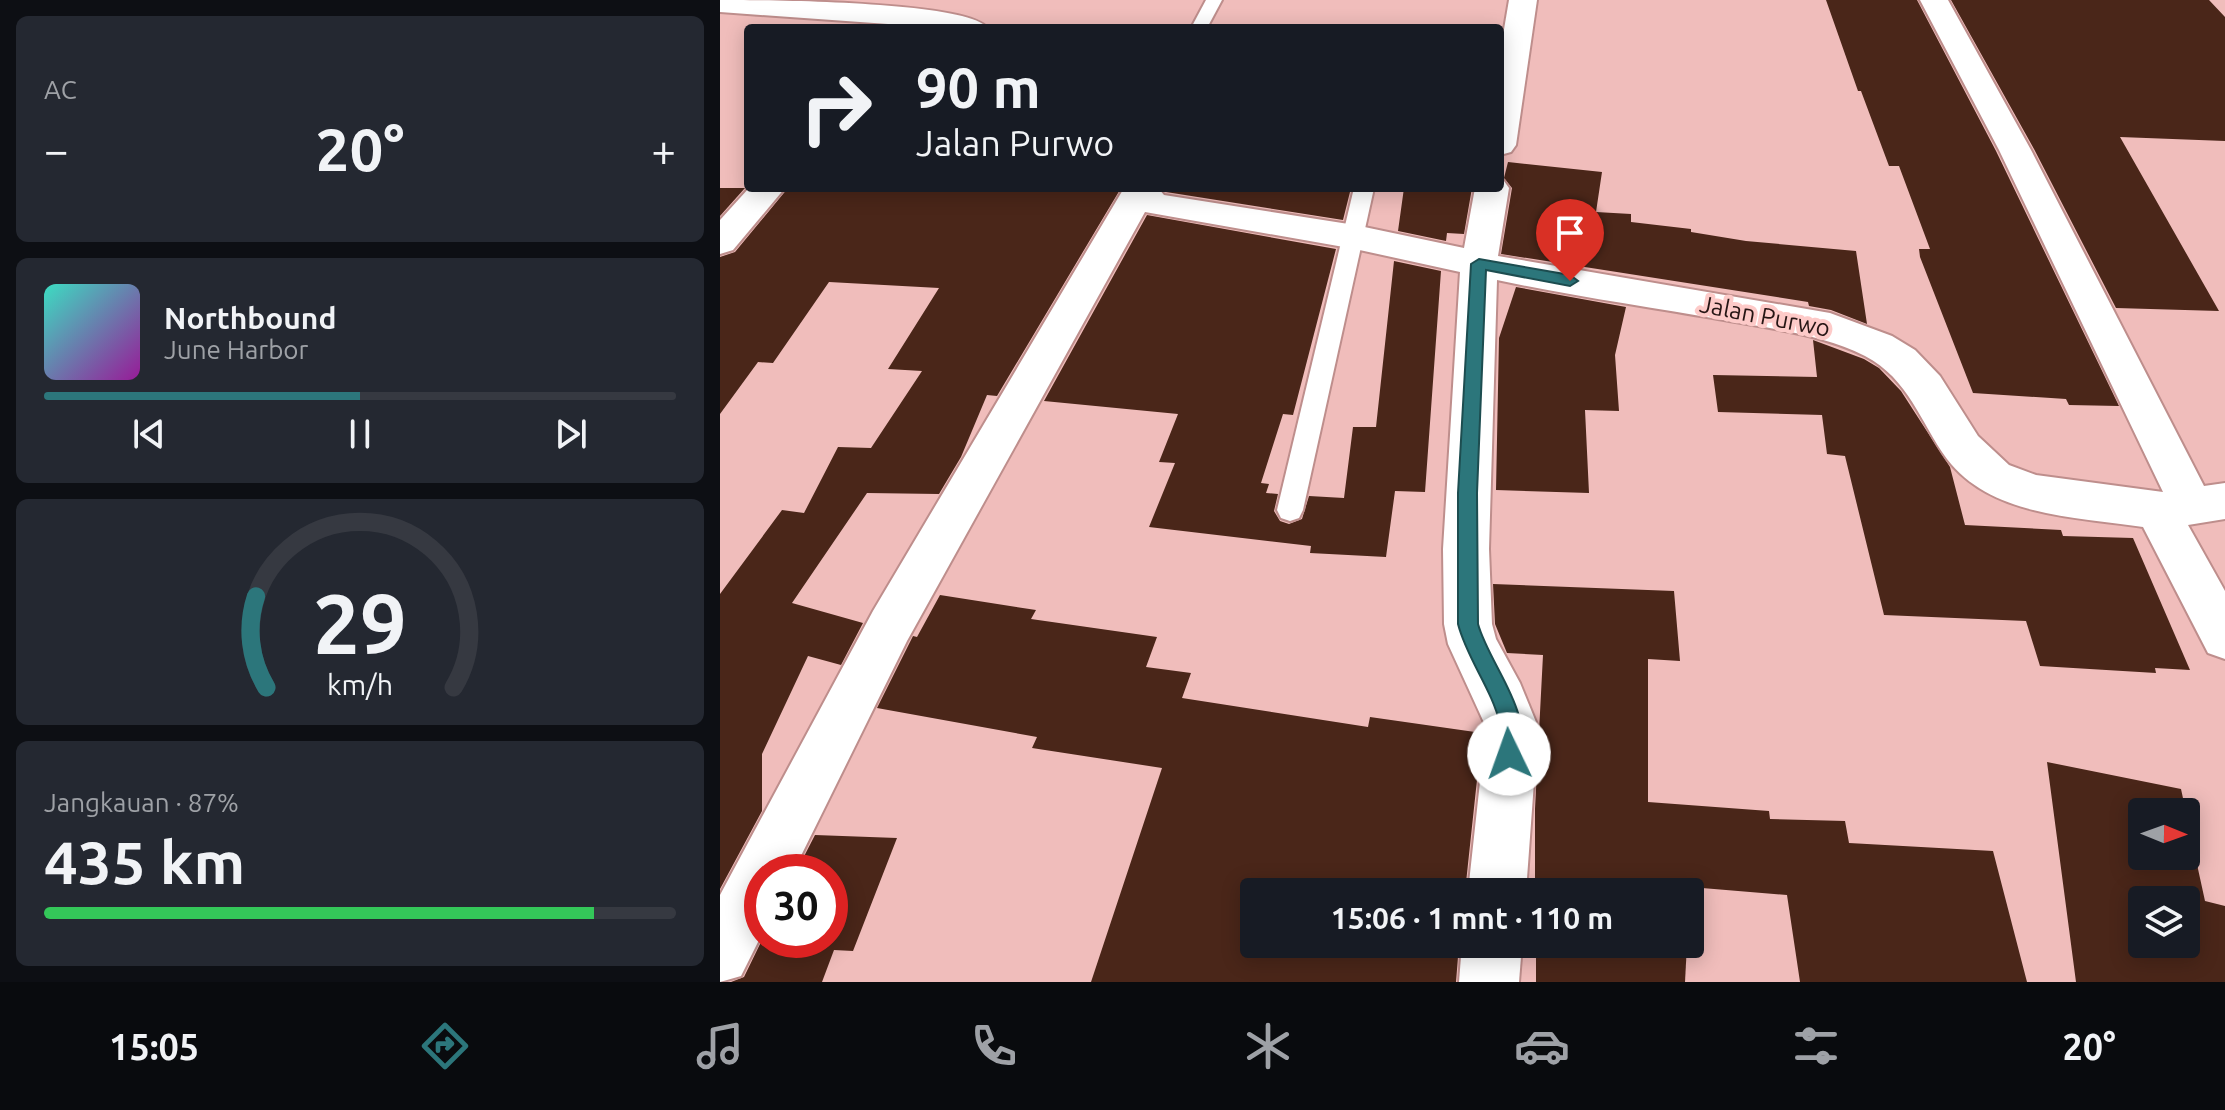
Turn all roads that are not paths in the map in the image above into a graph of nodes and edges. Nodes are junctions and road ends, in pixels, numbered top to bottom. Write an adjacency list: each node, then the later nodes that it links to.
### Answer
1 (1214, 0): 7 (lane)
2 (1523, 0): 8 (street)
3 (1934, 0): 17 (street)
4 (720, 4): 5 (street)
5 (919, 15): 6 (street)
6 (962, 24)
7 (1201, 24)
8 (1504, 122)
9 (764, 192): 15 (street)
10 (1139, 192): 20 (street)
11 (1141, 192): 14 (street, Jalan Purwo)
12 (1363, 192): 14 (lane)
13 (1491, 192): 16 (street)
14 (1355, 237): 16 (street, Jalan Purwo); 18 (lane)
15 (720, 242)
16 (1479, 264): 17 (street, Jalan Purwo); 21 (street)
17 (2191, 506): 19 (street)
18 (1290, 510)
19 (2225, 637)
20 (772, 854)
21 (1498, 878)
22 (744, 908): 23 (street)
23 (720, 955)
24 (1491, 958): 25 (street)
25 (1489, 982)

